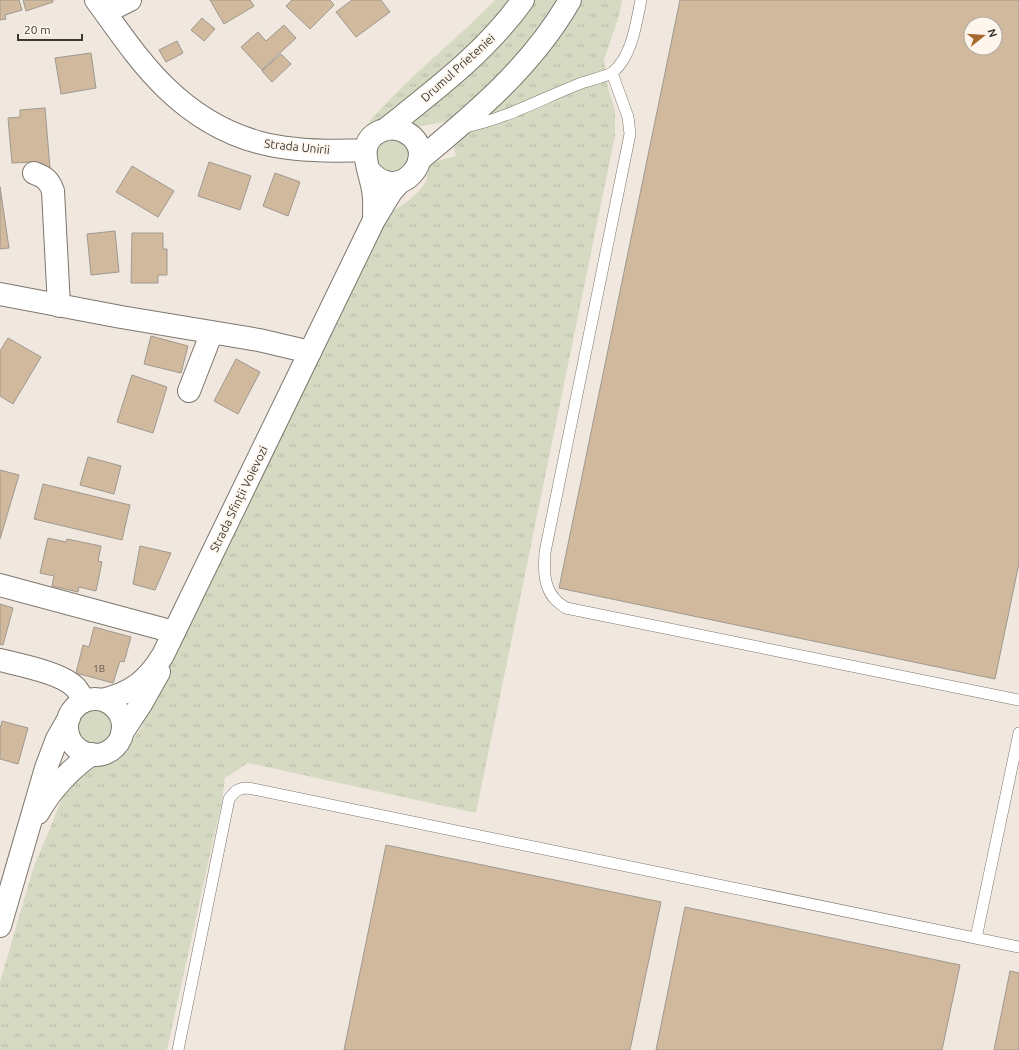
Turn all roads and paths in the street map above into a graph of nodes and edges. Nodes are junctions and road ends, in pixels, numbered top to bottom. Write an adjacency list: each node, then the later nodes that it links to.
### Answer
1 (130, 0): 5 (street)
2 (523, 0): 8 (street, Drumul Prieteniei)
3 (570, 0): 7 (street)
4 (641, 0): 6 (lane)
5 (101, 6): 9 (street, Strada Unirii)
6 (612, 73): 7 (lane); 23 (lane)
7 (458, 128): 10 (street)
8 (386, 129): 9 (street); 10 (street)
9 (366, 160): 12 (street); 13 (street)
10 (419, 160): 12 (street)
11 (34, 173): 15 (street)
12 (399, 183): 13 (street, Strada Sfinții Voievozi)
13 (374, 220): 17 (street, Strada Sfinții Voievozi)
14 (0, 294): 15 (street)
15 (59, 306): 16 (street)
16 (212, 332): 17 (street); 18 (street)
17 (310, 352): 20 (street, Strada Sfinții Voievozi)
18 (189, 391)
19 (0, 585): 20 (street)
20 (171, 639): 22 (street, Strada Sfinții Voievozi); 25 (street, Strada Sfinții Voievozi)
21 (0, 660): 22 (street)
22 (93, 700): 24 (street); 25 (street)
23 (1019, 700)
24 (69, 718): 27 (street); 28 (street)
25 (122, 733): 27 (street)
26 (1019, 733): 30 (lane)
27 (92, 754): 28 (street)
28 (25, 839): 29 (street)
29 (0, 926)
30 (976, 938): 31 (lane); 32 (lane)
31 (1019, 947)
32 (178, 1050)

